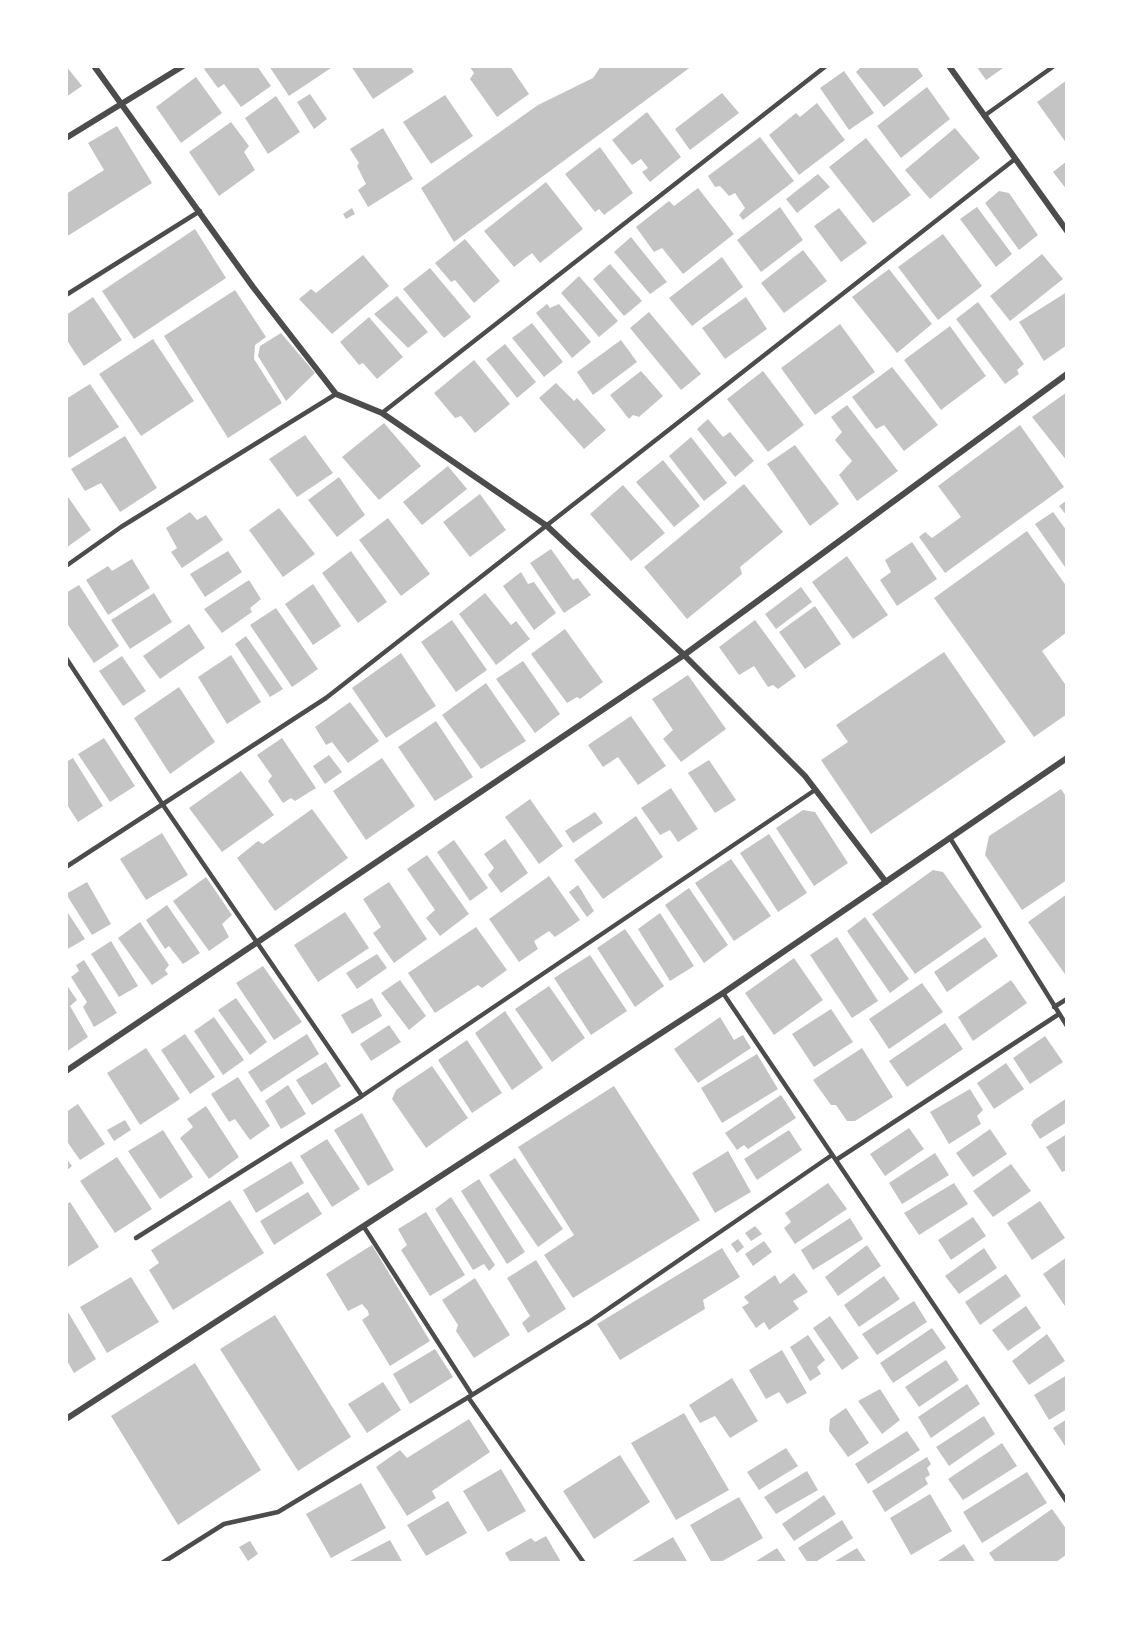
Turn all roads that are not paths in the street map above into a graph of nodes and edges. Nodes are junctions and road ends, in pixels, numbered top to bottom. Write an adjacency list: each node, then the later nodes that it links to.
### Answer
1 (94, 66): 6 (street)
2 (183, 66): 6 (street)
3 (826, 66): 15 (lane)
4 (949, 66): 7 (street)
5 (1054, 66): 7 (lane)
6 (122, 106): 8 (street); 10 (street)
7 (984, 116): 9 (street)
8 (66, 138)
9 (1015, 159): 11 (street); 16 (lane)
10 (200, 211): 12 (lane); 14 (street)
11 (1067, 231)
12 (66, 294)
13 (1067, 374): 18 (street)
14 (336, 394): 15 (street); 17 (lane)
15 (382, 413): 16 (street)
16 (547, 526): 18 (street); 22 (lane)
17 (66, 566)
18 (684, 655): 21 (street); 26 (street)
19 (66, 658): 22 (lane)
20 (1067, 758): 23 (street)
21 (815, 790): 25 (street); 33 (lane)
22 (163, 805): 24 (lane); 26 (lane)
23 (950, 838): 25 (street); 29 (lane)
24 (66, 867)
25 (886, 882): 27 (street)
26 (258, 942): 32 (street); 33 (lane)
27 (723, 993): 34 (lane); 36 (street)
28 (1067, 999): 29 (lane)
29 (1054, 1007): 30 (lane)
30 (1059, 1014): 31 (lane); 35 (lane)
31 (1067, 1026)
32 (66, 1071)
33 (362, 1096): 37 (lane)
34 (832, 1155): 35 (lane); 38 (lane)
35 (836, 1160): 40 (lane)
36 (364, 1227): 38 (lane); 39 (street)
37 (136, 1238)
38 (470, 1396): 41 (lane); 42 (lane)
39 (66, 1419)
40 (1067, 1503)
41 (162, 1563)
42 (584, 1563)

